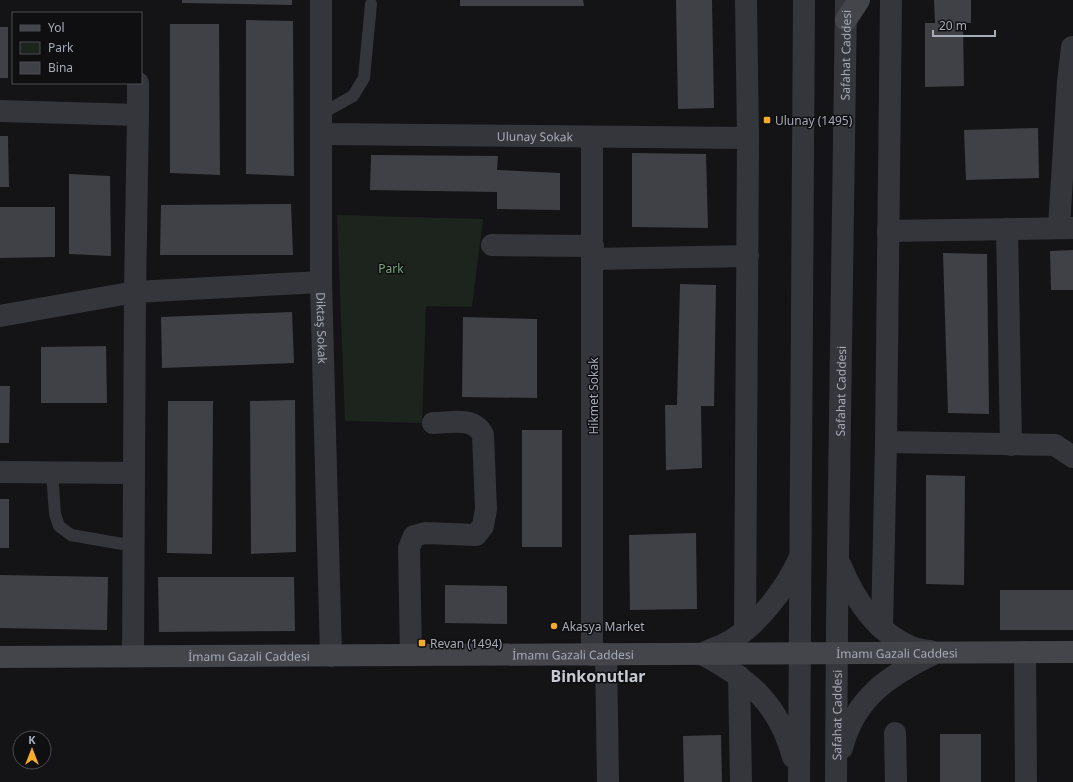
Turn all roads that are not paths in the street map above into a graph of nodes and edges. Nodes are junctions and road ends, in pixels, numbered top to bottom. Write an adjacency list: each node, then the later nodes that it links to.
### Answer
1 (321, 0): 13 (street, Diktaş Sokak)
2 (746, 0): 15 (street)
3 (804, 0): 33 (street)
4 (859, 0): 7 (street)
5 (891, 0): 18 (street)
6 (371, 4): 13 (lane)
7 (846, 10): 34 (street, Safahat Caddesi)
8 (1073, 42): 9 (street)
9 (1070, 82): 16 (street)
10 (138, 84): 12 (street)
11 (0, 111): 12 (street)
12 (138, 115): 23 (street)
13 (321, 124): 14 (street, Ulunay Sokak); 22 (street, Diktaş Sokak)
14 (592, 137): 15 (street, Ulunay Sokak); 20 (street, Hikmet Sokak)
15 (748, 138): 21 (street)
16 (1066, 227): 17 (street)
17 (1007, 229): 18 (street); 27 (street)
18 (888, 231): 26 (street)
19 (492, 245): 20 (street)
20 (593, 253): 21 (street); 40 (street, Hikmet Sokak)
21 (748, 256): 36 (street)
22 (321, 282): 23 (street); 46 (street, Diktaş Sokak)
23 (135, 292): 24 (street); 31 (street)
24 (0, 316)
25 (433, 423): 44 (street)
26 (886, 442): 27 (street); 35 (street)
27 (1011, 445): 28 (street)
28 (1070, 452)
29 (0, 472): 30 (street)
30 (52, 472): 31 (street); 32 (lane)
31 (134, 473): 32 (street)
32 (134, 546): 45 (street)
33 (801, 554): 36 (street); 42 (street)
34 (838, 556): 35 (street); 43 (street, Safahat Caddesi)
35 (882, 628): 39 (street)
36 (745, 630): 41 (street)
37 (1025, 652): 38 (street, İmamı Gazali Caddesi); 39 (street, İmamı Gazali Caddesi); 55 (street)
38 (1073, 652)
39 (935, 653): 43 (street, İmamı Gazali Caddesi); 50 (street)
40 (599, 654): 41 (street, İmamı Gazali Caddesi); 44 (street, İmamı Gazali Caddesi); 52 (street, Hikmet Sokak)
41 (702, 654): 42 (street, İmamı Gazali Caddesi); 48 (street)
42 (800, 654): 43 (street, İmamı Gazali Caddesi); 51 (street)
43 (836, 654): 50 (street, Safahat Caddesi)
44 (411, 655): 46 (street, İmamı Gazali Caddesi)
45 (133, 656): 46 (street, İmamı Gazali Caddesi); 47 (street, İmamı Gazali Caddesi)
46 (331, 656)
47 (0, 657)
48 (739, 676): 51 (street); 53 (street)
49 (895, 733): 54 (street)
50 (836, 777)
51 (799, 779)
52 (608, 782)
53 (741, 782)
54 (896, 782)
55 (1026, 782)

